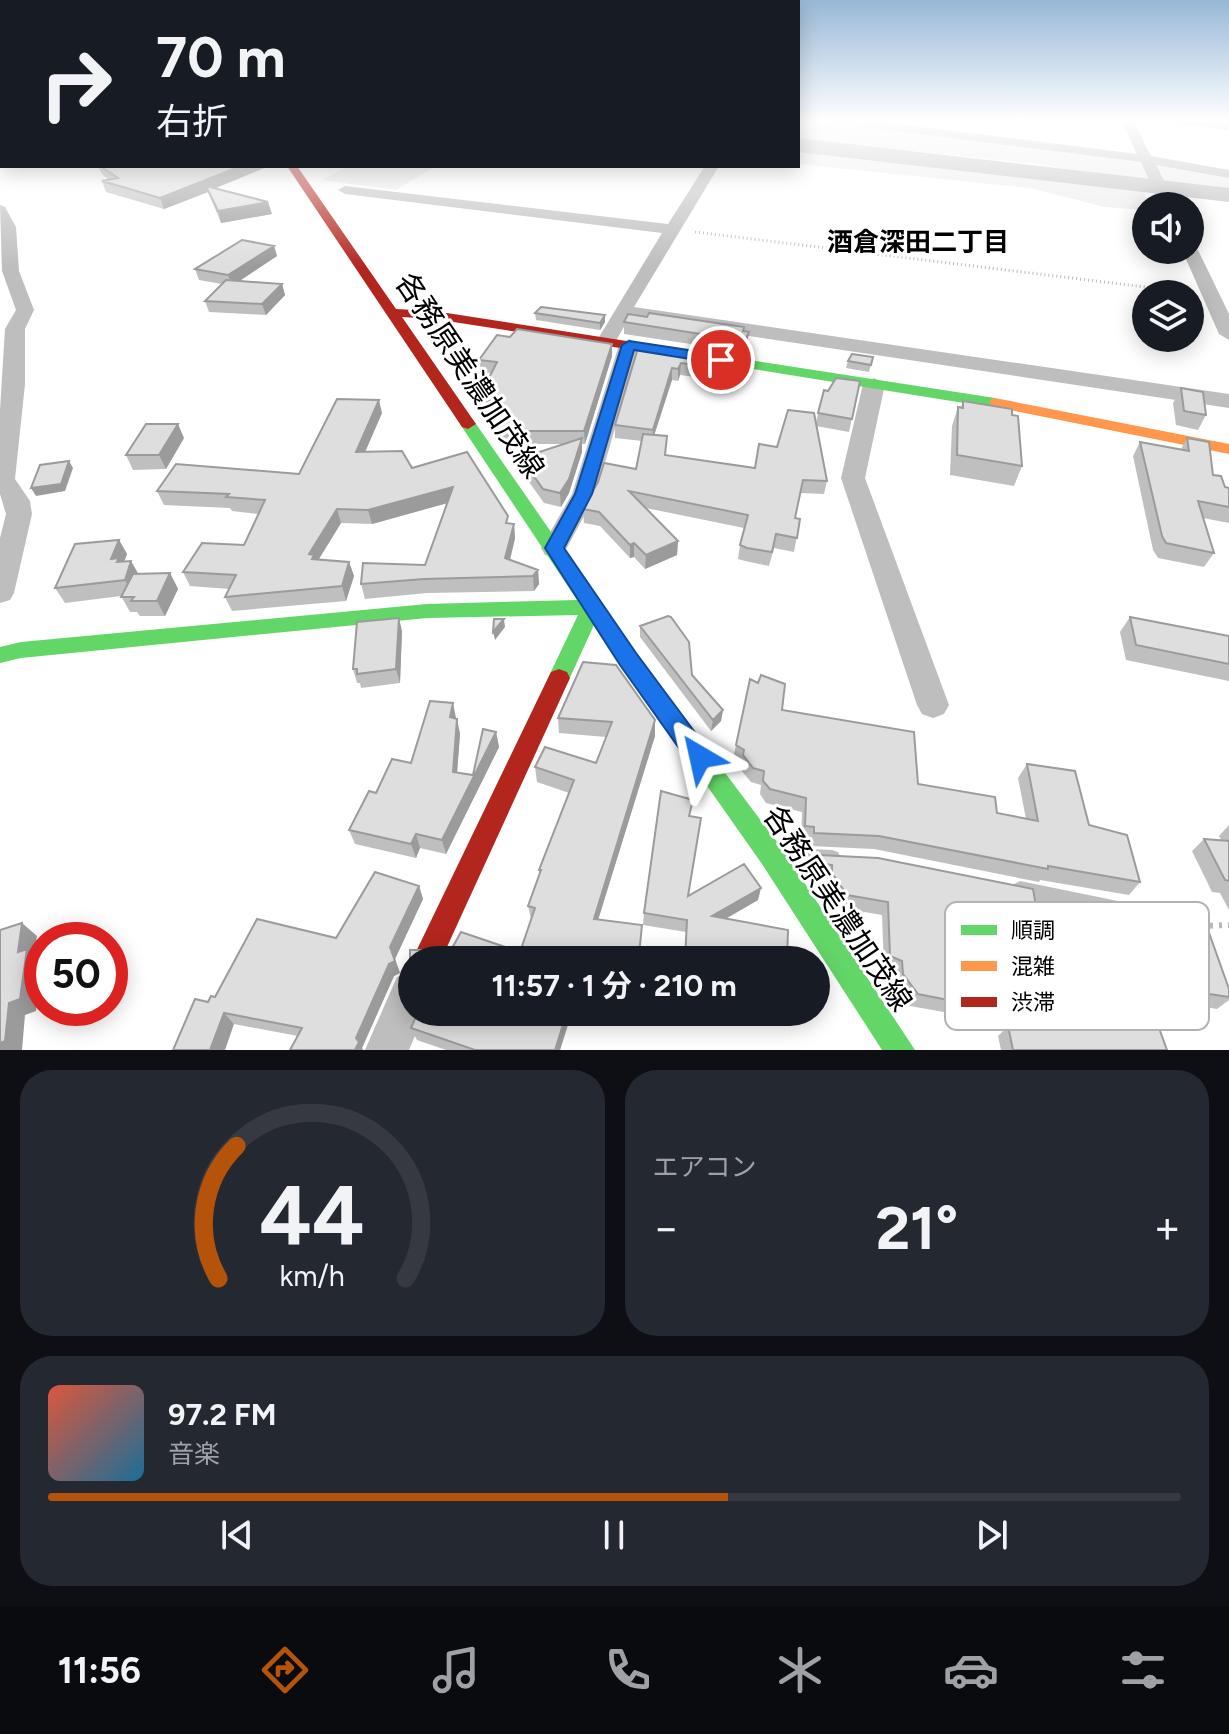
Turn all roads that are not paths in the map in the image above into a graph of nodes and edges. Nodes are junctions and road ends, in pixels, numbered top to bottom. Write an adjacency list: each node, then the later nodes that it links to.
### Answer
1 (294, 169): 12 (street, 各務原美濃加茂線)
2 (710, 169): 9 (street)
3 (1152, 169): 7 (street)
4 (1190, 169): 5 (street)
5 (1229, 174)
6 (345, 190): 9 (street)
7 (1163, 192)
8 (0, 210): 19 (street)
9 (672, 229): 11 (street)
10 (1197, 264): 13 (street)
11 (622, 311): 14 (street); 16 (street)
12 (393, 313): 14 (street); 18 (street, 各務原美濃加茂線)
13 (1229, 334)
14 (617, 343): 15 (street); 18 (street)
15 (874, 384): 17 (street); 22 (street)
16 (1229, 401)
17 (1229, 449)
18 (554, 548): 20 (street, 各務原美濃加茂線)
19 (0, 593)
20 (592, 607): 21 (street); 23 (street, 各務原美濃加茂線); 27 (street)
21 (0, 655)
22 (933, 705)
23 (771, 855): 24 (lane); 30 (street, 各務原美濃加茂線)
24 (844, 859)
25 (997, 885): 26 (lane)
26 (1080, 902)
27 (433, 946)
28 (398, 1024): 29 (street)
29 (387, 1050)
30 (900, 1050)

